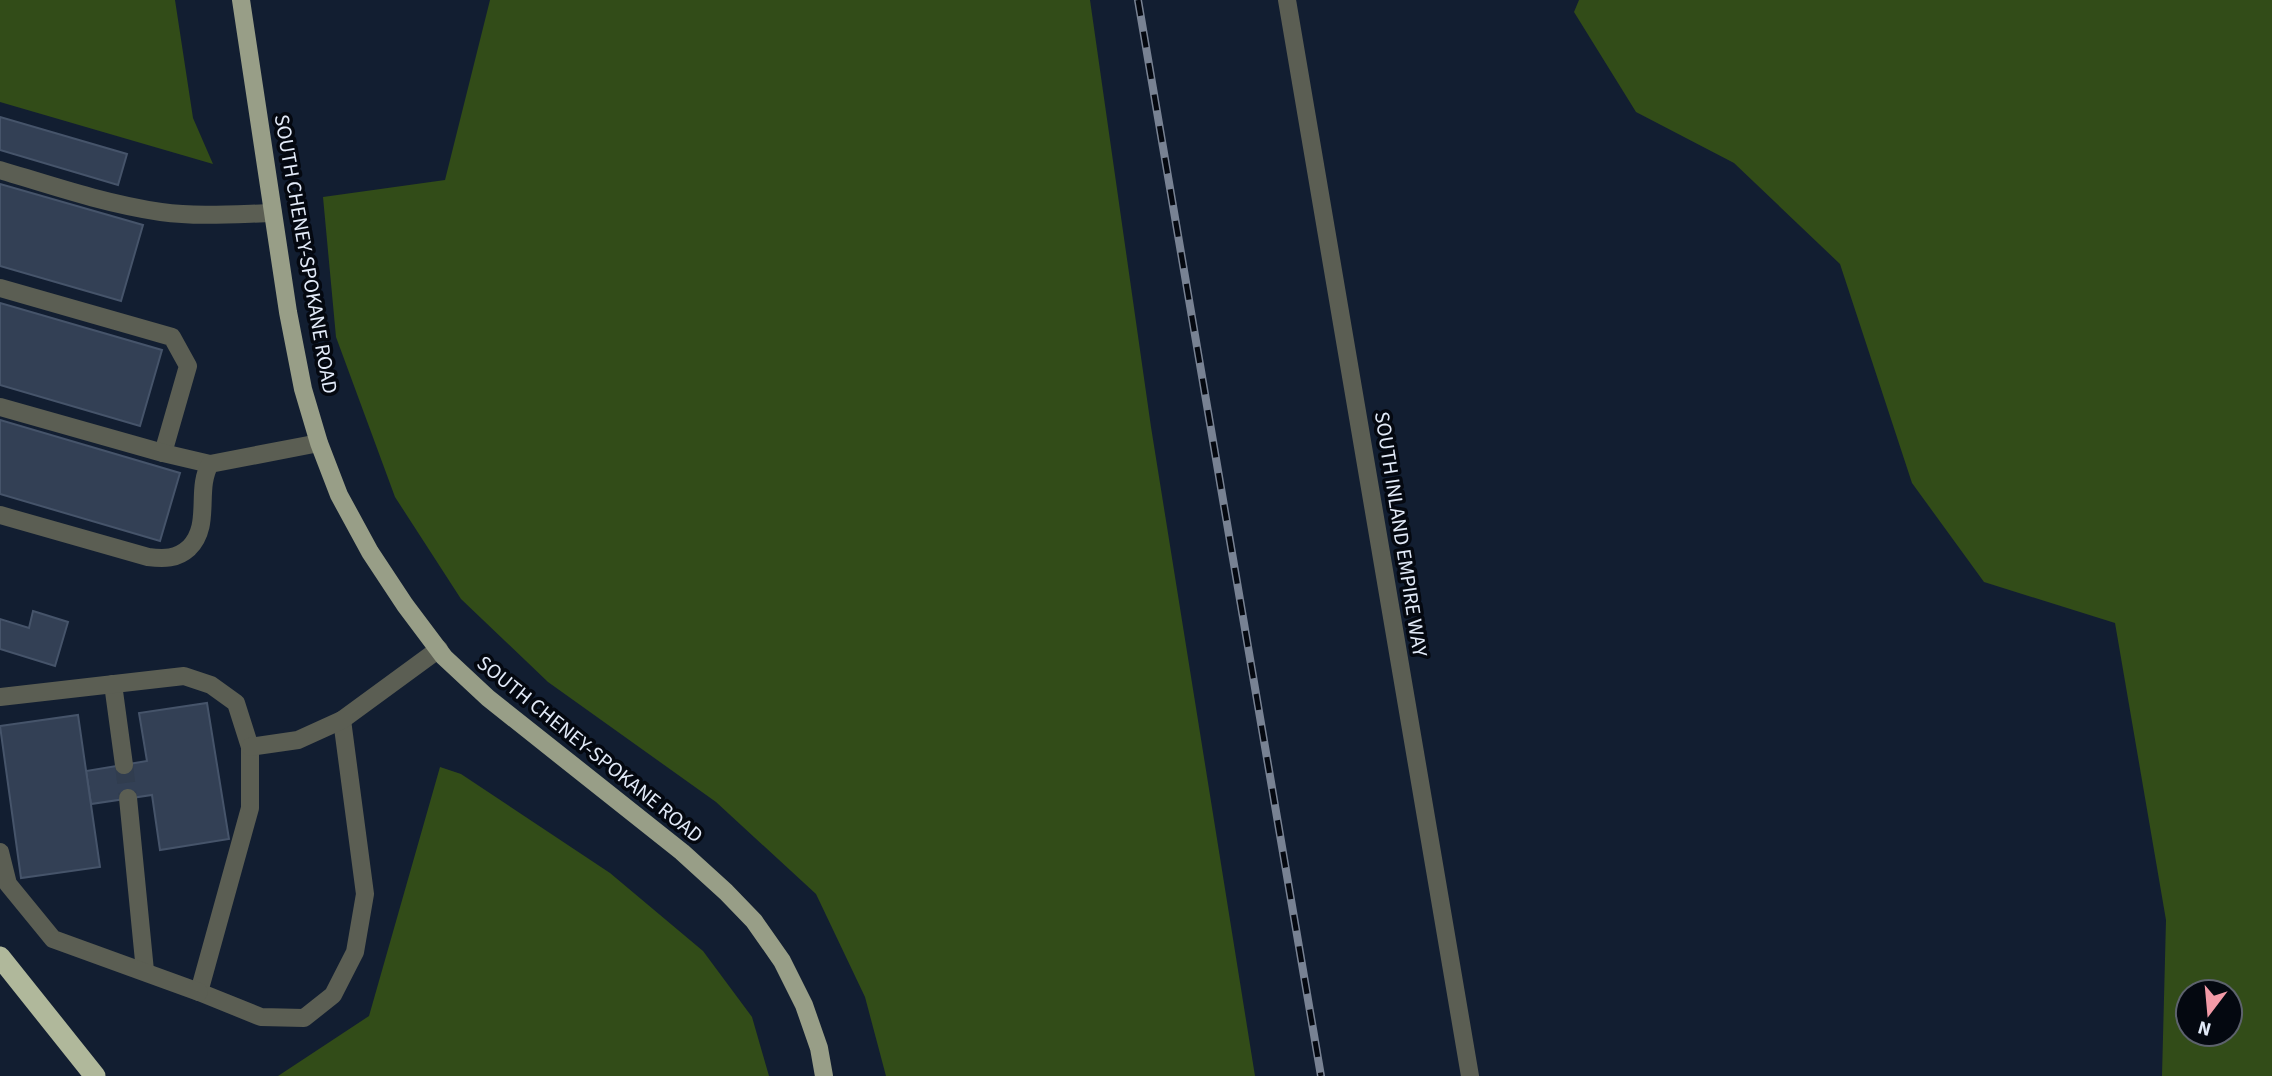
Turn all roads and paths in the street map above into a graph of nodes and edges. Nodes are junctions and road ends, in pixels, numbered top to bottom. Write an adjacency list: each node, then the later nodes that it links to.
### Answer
1 (241, 0): 4 (main road, SOUTH CHENEY-SPOKANE ROAD)
2 (1287, 0): 24 (street, SOUTH INLAND EMPIRE WAY)
3 (0, 170): 4 (street)
4 (273, 212): 7 (main road, SOUTH CHENEY-SPOKANE ROAD)
5 (0, 288): 8 (street)
6 (0, 407): 8 (street)
7 (319, 443): 9 (street); 11 (main road, SOUTH CHENEY-SPOKANE ROAD)
8 (163, 453): 9 (street)
9 (210, 464): 10 (street)
10 (0, 515)
11 (439, 649): 14 (street); 23 (main road, SOUTH CHENEY-SPOKANE ROAD)
12 (113, 684): 13 (street); 15 (street); 16 (street)
13 (0, 697)
14 (342, 720): 15 (street); 21 (street)
15 (250, 747): 21 (street)
16 (124, 765)
17 (128, 798): 20 (street)
18 (0, 852): 20 (street)
19 (0, 957): 22 (highway)
20 (145, 971): 21 (street)
21 (199, 992)
22 (95, 1076)
23 (824, 1076)
24 (1470, 1076)

